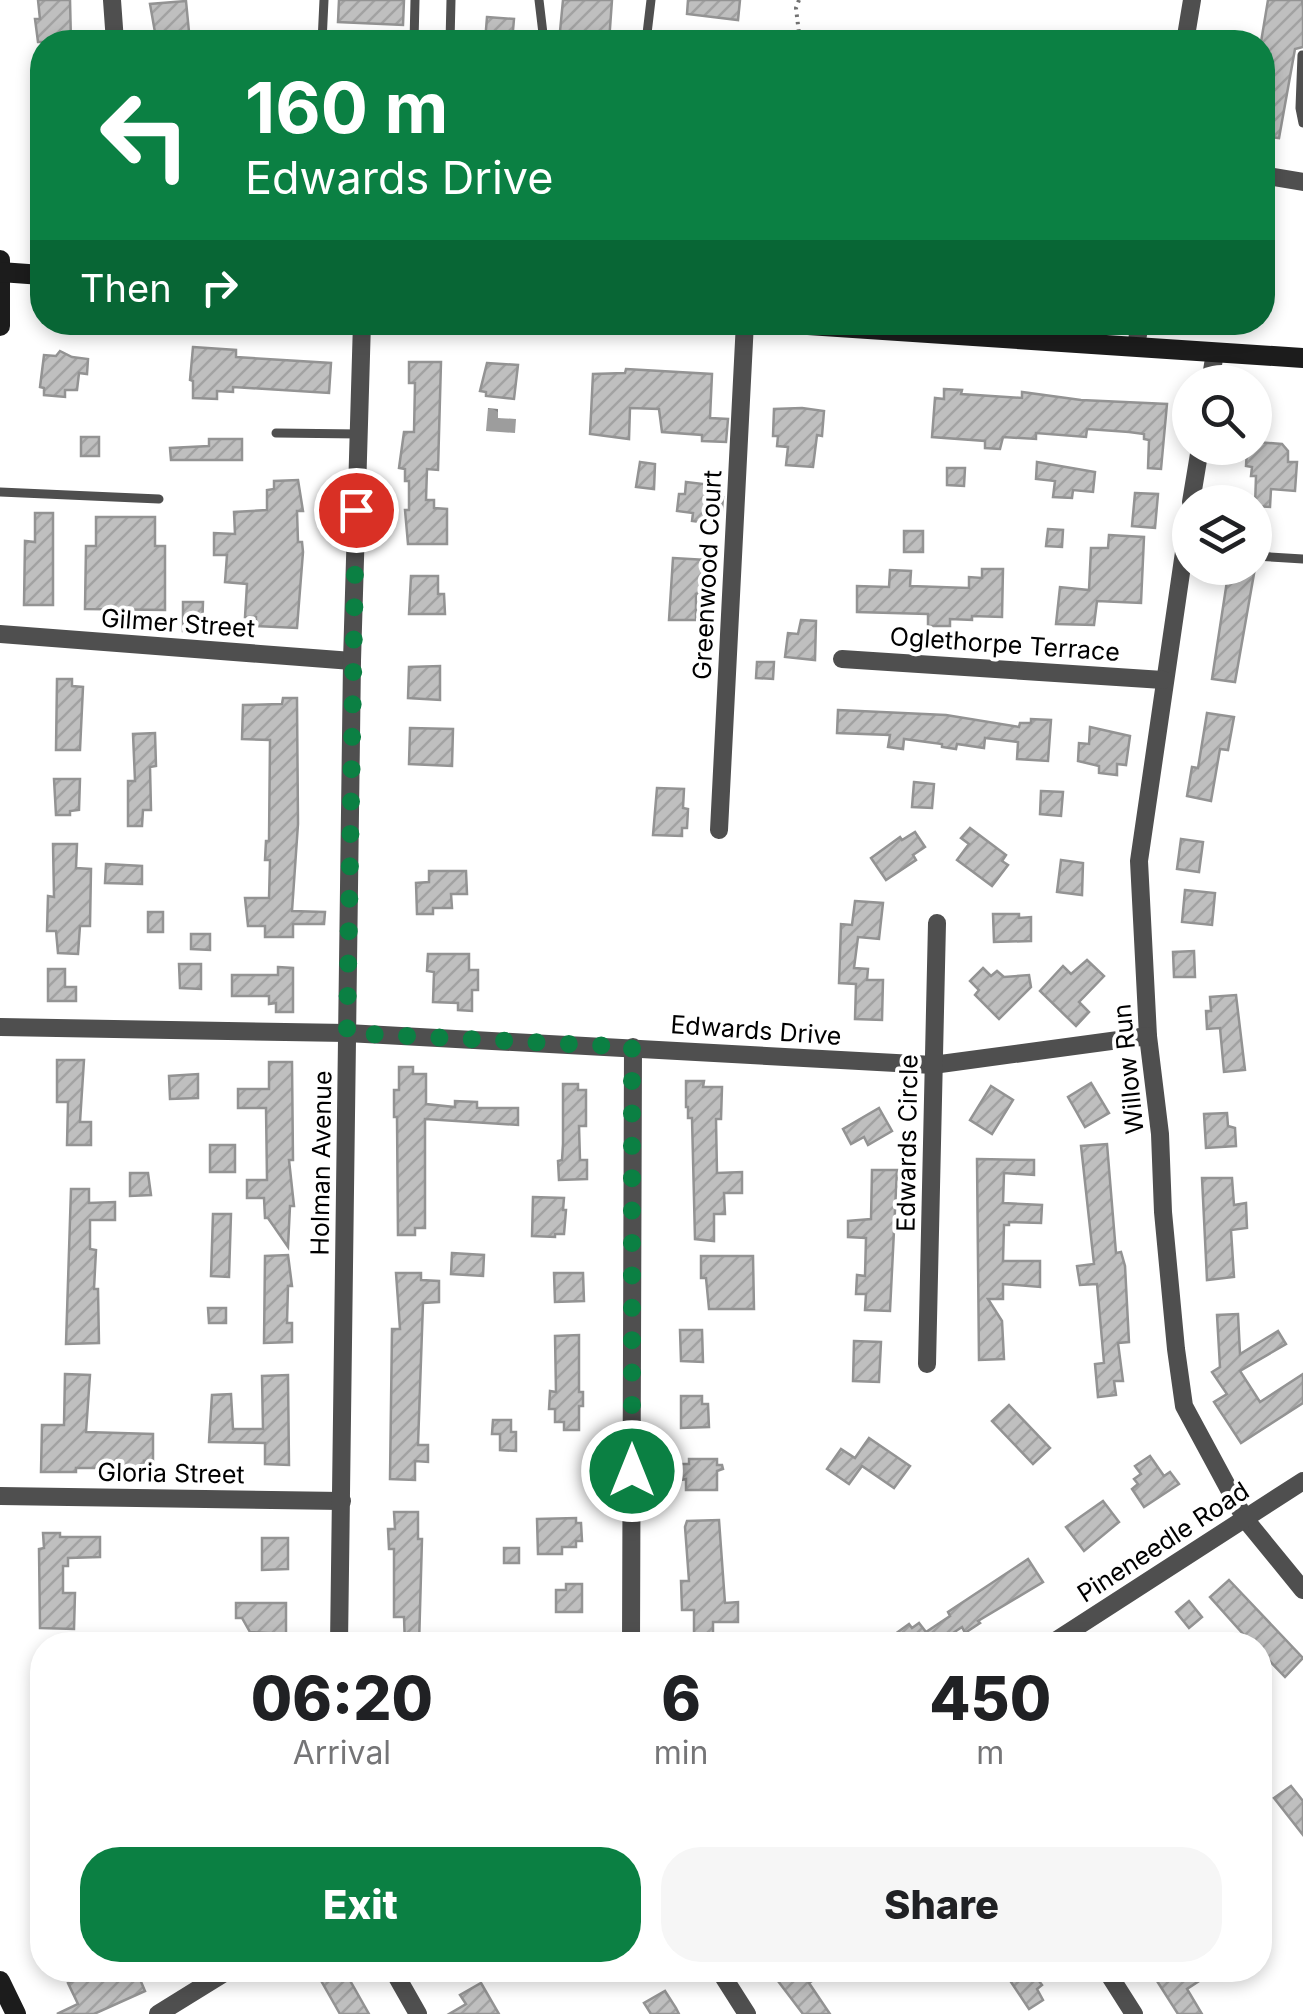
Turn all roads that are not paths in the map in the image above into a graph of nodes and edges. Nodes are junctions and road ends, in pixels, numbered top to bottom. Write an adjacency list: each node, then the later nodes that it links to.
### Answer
1 (112, 0): 8 (street)
2 (324, 0): 9 (lane)
3 (415, 0): 10 (lane)
4 (451, 0): 11 (lane)
5 (539, 0): 12 (lane)
6 (651, 0): 13 (lane)
7 (1192, 0): 14 (street)
8 (114, 30)
9 (323, 30)
10 (414, 30)
11 (450, 30)
12 (543, 30)
13 (647, 30)
14 (1187, 30)
15 (1302, 55): 16 (lane)
16 (1303, 123)
17 (1275, 178): 18 (street)
18 (1303, 182)
19 (0, 260): 20 (main road)
20 (0, 272): 21 (main road); 22 (main road)
21 (30, 274)
22 (0, 326)
23 (362, 335): 32 (street, Holman Avenue)
24 (744, 335): 42 (street, Greenwood Court)
25 (956, 335): 27 (main road)
26 (1138, 335): 27 (street)
27 (1136, 347): 28 (main road)
28 (1215, 353): 29 (main road); 30 (street)
29 (1303, 358)
30 (1213, 365)
31 (276, 433): 32 (lane)
32 (359, 434): 40 (street, Holman Avenue)
33 (0, 492): 34 (lane)
34 (159, 499)
35 (1272, 557): 36 (lane)
36 (1303, 559)
37 (1181, 585): 41 (street, Willow Run)
38 (0, 634): 40 (street, Gilmer Street)
39 (842, 659): 41 (street, Oglethorpe Terrace)
40 (352, 661): 45 (street, Holman Avenue)
41 (1163, 680): 46 (street, Willow Run)
42 (719, 830)
43 (937, 923): 48 (street, Edwards Circle)
44 (0, 1027): 45 (street, Edwards Drive)
45 (347, 1033): 47 (street, Edwards Drive); 52 (street, Holman Avenue)
46 (1148, 1036): 48 (street, Edwards Drive); 53 (street, Willow Run)
47 (632, 1047): 48 (street, Edwards Drive); 56 (street)
48 (934, 1065): 49 (street, Edwards Circle)
49 (927, 1364)
50 (1303, 1481): 53 (street, Pineneedle Road)
51 (0, 1496): 52 (street, Gloria Street)
52 (342, 1500): 55 (street, Holman Avenue)
53 (1245, 1519): 54 (street, Willow Run); 57 (street, Pineneedle Road)
54 (1303, 1590)
55 (340, 1632)
56 (631, 1632)
57 (1069, 1632)
58 (0, 1981): 63 (main road)
59 (210, 1982): 64 (street)
60 (399, 1982): 65 (street)
61 (727, 1982): 66 (street)
62 (1114, 1982): 67 (street)
63 (16, 2014)
64 (158, 2014)
65 (418, 2014)
66 (747, 2014)
67 (1134, 2014)

